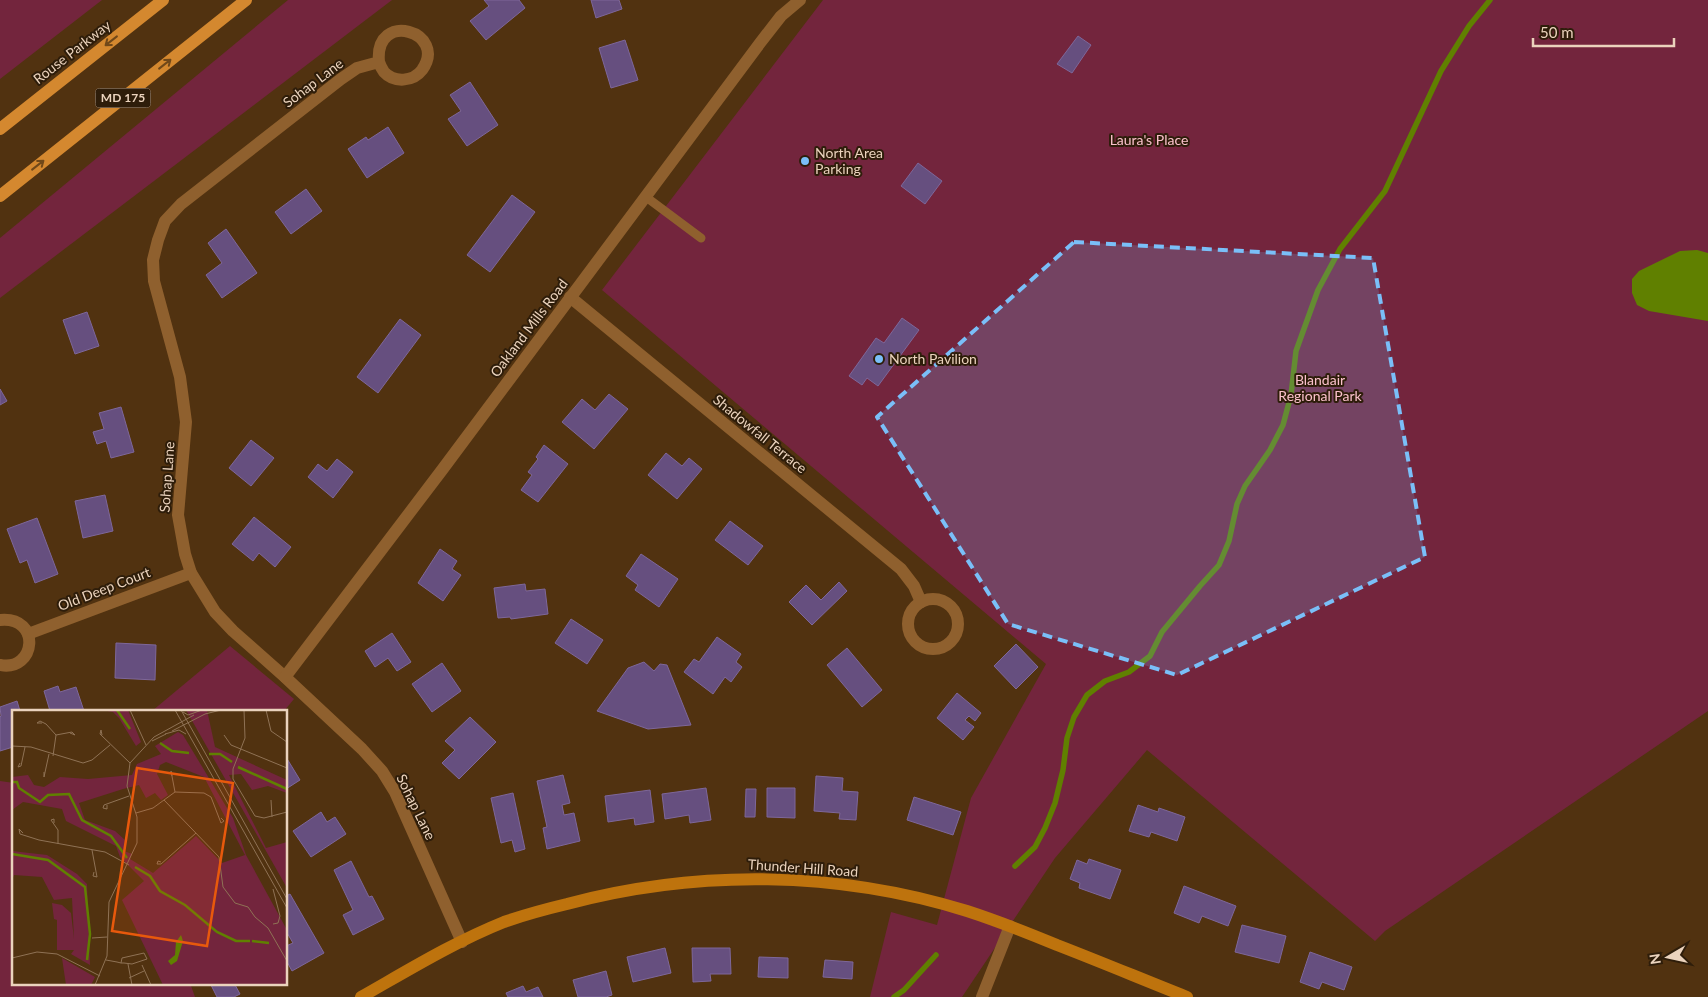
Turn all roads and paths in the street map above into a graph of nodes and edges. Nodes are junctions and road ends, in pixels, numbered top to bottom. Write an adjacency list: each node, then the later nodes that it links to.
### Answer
1 (163, 0): 5 (main road, Rouse Parkway, one-way to 5)
2 (246, 0): 6 (main road, MD 175, one-way to 2)
3 (800, 0): 7 (street, Oakland Mills Road)
4 (379, 62): 10 (street, Sohap Lane)
5 (0, 128)
6 (0, 196)
7 (646, 197): 8 (lane); 9 (street, Oakland Mills Road)
8 (701, 238)
9 (570, 297): 11 (street, Shadowfall Terrace); 15 (street, Oakland Mills Road)
10 (191, 573): 13 (street, Old Deep Court); 15 (street, Sohap Lane)
11 (921, 602): 11 (street)
12 (0, 620): 13 (street)
13 (28, 634): 14 (street)
14 (0, 666)
15 (285, 677): 17 (street, Sohap Lane)
16 (1010, 926): 17 (street, Thunder Hill Road); 19 (street); 20 (street, Thunder Hill Road)
17 (462, 942): 18 (street, Thunder Hill Road)
18 (361, 997)
19 (982, 997)
20 (1187, 997)

